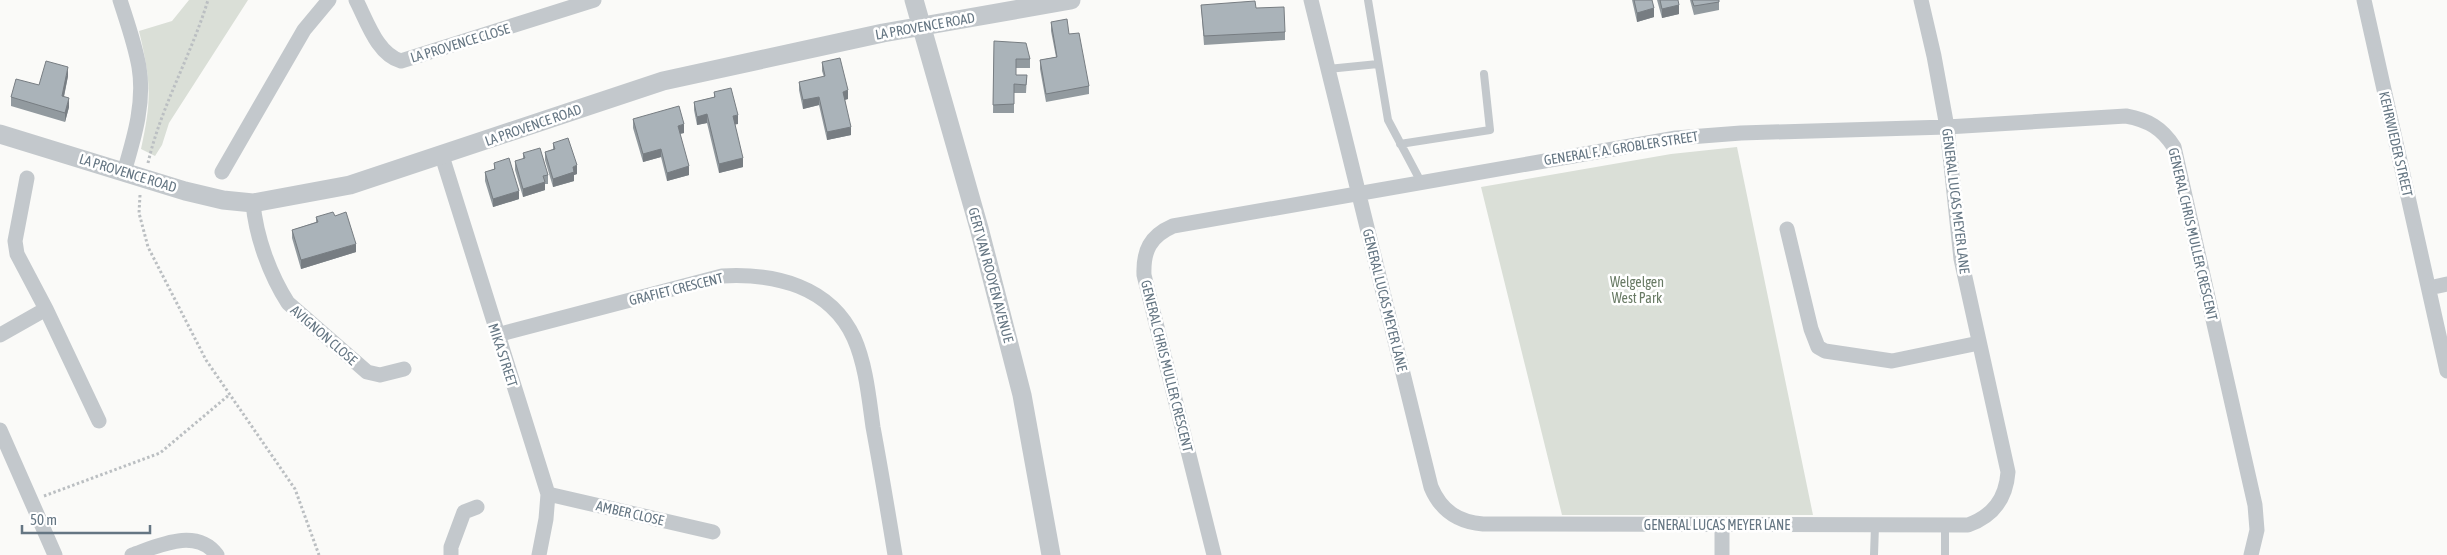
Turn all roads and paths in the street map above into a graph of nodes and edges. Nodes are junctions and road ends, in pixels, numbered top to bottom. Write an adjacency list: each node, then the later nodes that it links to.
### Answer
1 (120, 0): 21 (street)
2 (208, 0): 20 (path)
3 (329, 0): 22 (street)
4 (356, 0): 5 (street, LA PROVENCE CLOSE)
5 (594, 0)
6 (914, 0): 12 (street, GERT VAN ROOYEN AVENUE)
7 (1071, 0): 12 (street, LA PROVENCE ROAD)
8 (1311, 0): 14 (street, GENERAL LUCAS MEYER LANE)
9 (1368, 0): 13 (lane)
10 (1921, 0): 16 (street, GENERAL LUCAS MEYER LANE)
11 (2364, 0): 30 (street, KEHRWIEDER STREET)
12 (923, 26): 19 (street, LA PROVENCE ROAD); 54 (street, GERT VAN ROOYEN AVENUE)
13 (1378, 64): 14 (lane); 18 (lane)
14 (1328, 69): 26 (street, GENERAL LUCAS MEYER LANE)
15 (1484, 74): 18 (lane)
16 (1947, 127): 24 (street, GENERAL F. A. GROBLER STREET); 34 (street, GENERAL LUCAS MEYER LANE); 59 (street, GENERAL CHRIS MULLER CRESCENT)
17 (0, 134): 21 (street, LA PROVENCE ROAD)
18 (1400, 144): 24 (lane)
19 (442, 156): 27 (street, LA PROVENCE ROAD); 33 (street, MIKA STREET)
20 (148, 165)
21 (124, 172): 27 (street, LA PROVENCE ROAD)
22 (222, 172)
23 (27, 178): 31 (street)
24 (1421, 182): 26 (street, GENERAL F. A. GROBLER STREET)
25 (141, 190): 37 (path)
26 (1358, 193): 43 (street, GENERAL LUCAS MEYER LANE); 55 (street, GENERAL CHRIS MULLER CRESCENT)
27 (253, 203): 35 (street, AVIGNON CLOSE)
28 (1787, 229): 34 (street)
29 (2447, 284): 30 (street)
30 (2429, 288): 36 (street, KEHRWIEDER STREET)
31 (46, 310): 32 (street); 38 (street)
32 (0, 335)
33 (497, 335): 40 (street, MIKA STREET); 53 (street, GRAFIET CRESCENT)
34 (1979, 343): 45 (street, GENERAL LUCAS MEYER LANE)
35 (404, 369)
36 (2447, 371)
37 (230, 395): 41 (path); 50 (path)
38 (99, 421)
39 (0, 430): 41 (street)
40 (548, 494): 46 (street, AMBER CLOSE); 52 (street, MIKA STREET)
41 (31, 500): 47 (street)
42 (477, 507): 51 (street)
43 (1722, 525): 44 (street, GENERAL LUCAS MEYER LANE); 56 (street)
44 (1875, 526): 45 (street, GENERAL LUCAS MEYER LANE); 57 (lane)
45 (1945, 526): 58 (lane)
46 (712, 532)
47 (55, 555)
48 (132, 555): 49 (street)
49 (217, 555)
50 (318, 555)
51 (451, 555)
52 (539, 555)
53 (895, 555)
54 (1051, 555)
55 (1214, 555)
56 (1722, 555)
57 (1874, 555)
58 (1945, 555)
59 (2251, 555)

